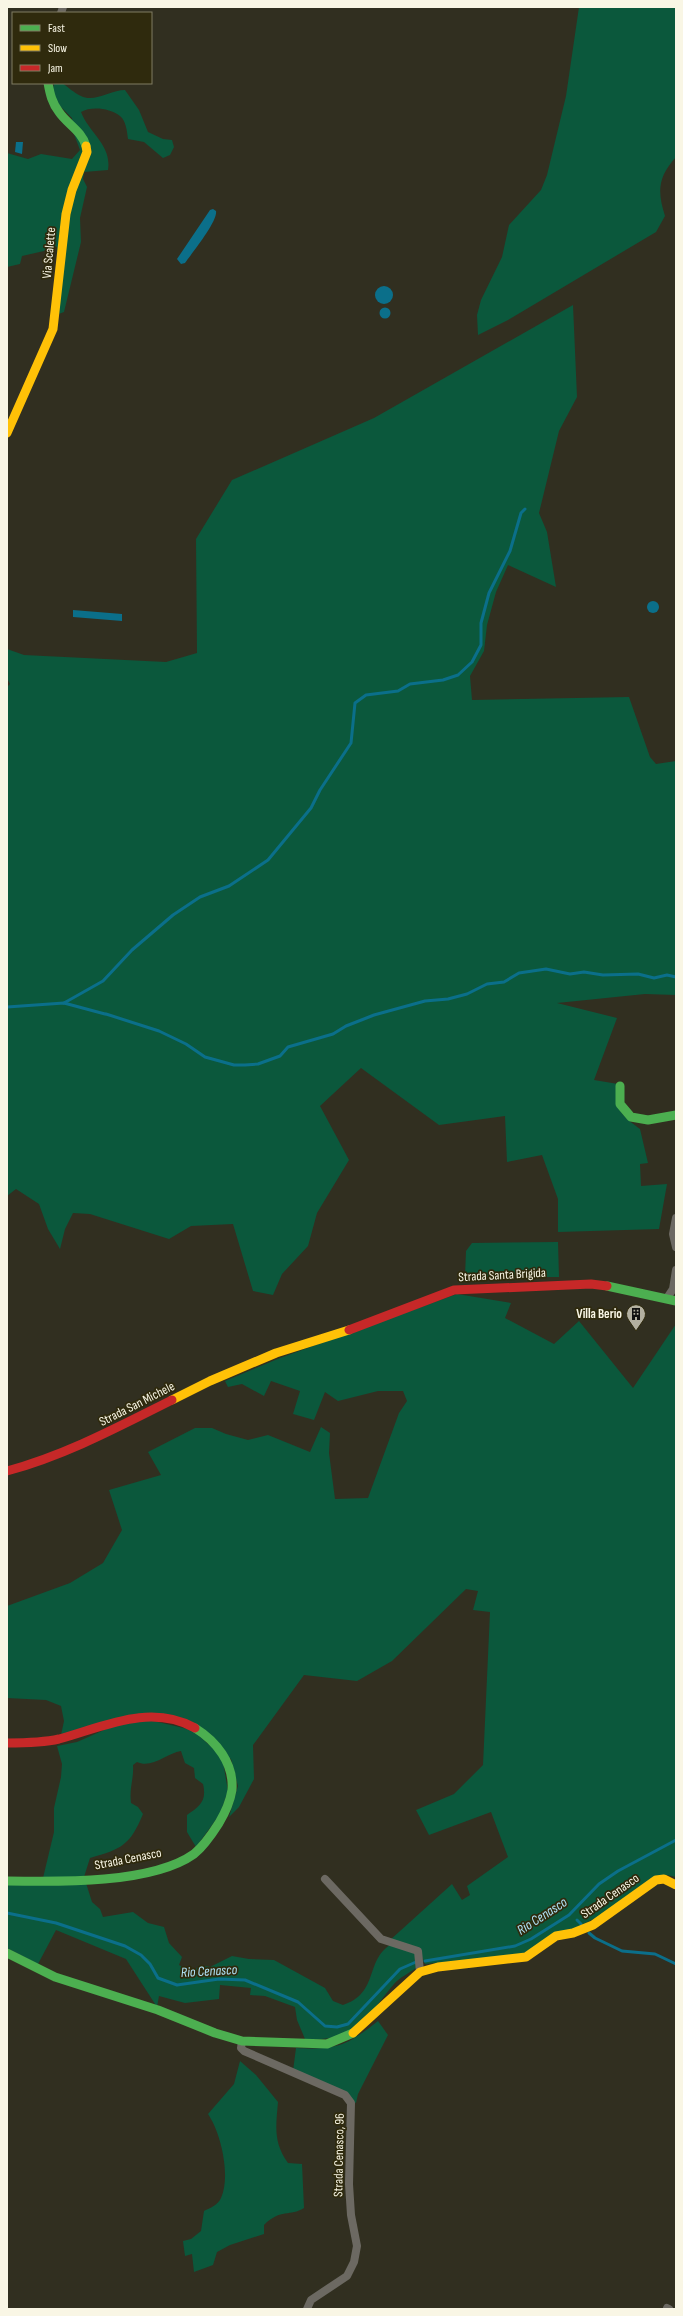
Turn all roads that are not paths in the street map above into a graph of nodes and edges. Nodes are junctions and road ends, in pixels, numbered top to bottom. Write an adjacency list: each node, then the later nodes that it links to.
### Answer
1 (48, 84): 2 (street, Via Scalette)
2 (7, 433)
3 (620, 1086): 4 (street)
4 (676, 1115)
5 (676, 1218): 6 (street)
6 (676, 1247)
7 (676, 1270): 8 (street)
8 (667, 1298): 9 (street, Strada Santa Brigida); 10 (street, Strada Santa Brigida)
9 (676, 1301)
10 (276, 1353): 11 (street, Strada San Michele)
11 (7, 1471)
12 (7, 1743): 14 (street, Strada Cenasco)
13 (325, 1879): 17 (street)
14 (7, 1881)
15 (676, 1885): 17 (street, Strada Cenasco)
16 (7, 1953): 18 (street, Strada Cenasco)
17 (420, 1972): 18 (street, Strada Cenasco)
18 (242, 2044): 19 (street, Strada Cenasco, 96)
19 (307, 2309)

